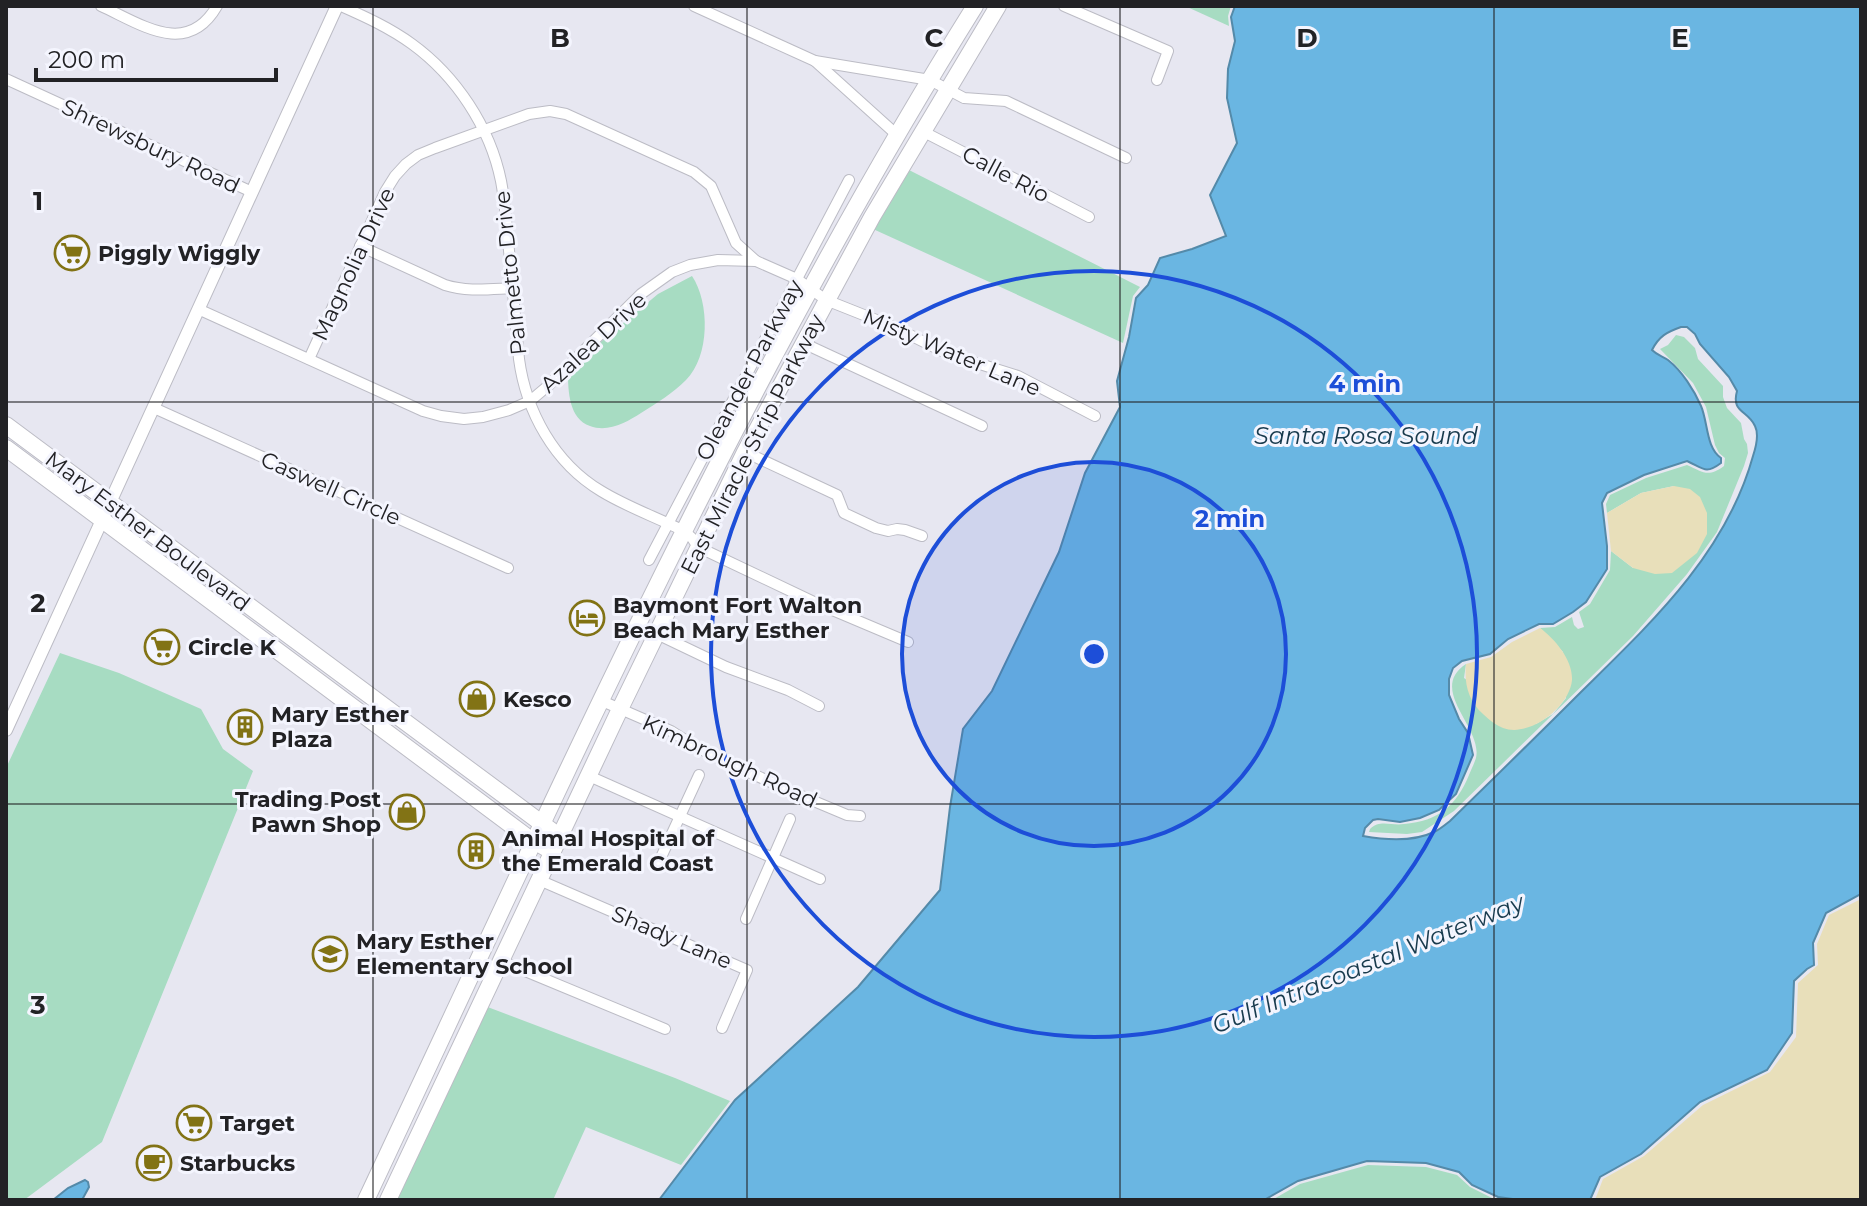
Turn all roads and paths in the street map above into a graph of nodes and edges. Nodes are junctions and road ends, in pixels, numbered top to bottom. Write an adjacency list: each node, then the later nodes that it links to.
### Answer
1 (101, 6): 2 (street)
2 (217, 6)
3 (339, 6): 13 (street, Palmetto Drive); 18 (street)
4 (694, 6): 8 (street)
5 (975, 6): 10 (main road, East Miracle Strip Parkway)
6 (998, 6): 12 (main road, East Miracle Strip Parkway)
7 (1064, 6): 11 (street)
8 (815, 61): 10 (street); 15 (street)
9 (6, 79): 18 (street, Shrewsbury Road)
10 (930, 80): 12 (street); 15 (main road, East Miracle Strip Parkway)
11 (1157, 80)
12 (947, 90): 14 (main road, East Miracle Strip Parkway); 16 (street)
13 (482, 130): 20 (street, Magnolia Drive); 21 (street, Magnolia Drive); 23 (street, Palmetto Drive)
14 (922, 131): 19 (street, Calle Rio); 24 (main road, East Miracle Strip Parkway)
15 (897, 135): 22 (main road, East Miracle Strip Parkway)
16 (1126, 158)
17 (849, 180): 22 (street, Oleander Parkway)
18 (252, 192): 25 (street)
19 (1089, 217)
20 (360, 246): 23 (street); 27 (street, Magnolia Drive)
21 (756, 261): 22 (street, Azalea Drive); 28 (street, Azalea Drive)
22 (803, 283): 24 (street, Misty Water Lane); 37 (street, Oleander Parkway); 38 (main road, East Miracle Strip Parkway)
23 (513, 288): 28 (street, Palmetto Drive)
24 (826, 300): 26 (main road, East Miracle Strip Parkway); 30 (street, Misty Water Lane)
25 (198, 309): 27 (street, Azalea Drive); 29 (street)
26 (803, 343): 32 (street); 34 (main road, East Miracle Strip Parkway)
27 (309, 359): 28 (street, Azalea Drive)
28 (530, 401): 37 (street, Palmetto Drive)
29 (154, 408): 35 (street); 42 (street, Caswell Circle)
30 (1095, 416)
31 (6, 425): 35 (main road, Mary Esther Boulevard)
32 (982, 426)
33 (6, 448): 36 (main road, Mary Esther Boulevard)
34 (745, 452): 39 (street); 40 (main road, East Miracle Strip Parkway)
35 (111, 502): 36 (street); 54 (main road, Mary Esther Boulevard)
36 (103, 520): 48 (street); 55 (main road, Mary Esther Boulevard)
37 (668, 524): 38 (street, Palmetto Drive); 41 (street, Oleander Parkway)
38 (684, 531): 40 (street); 45 (main road, East Miracle Strip Parkway)
39 (922, 536)
40 (698, 547): 43 (main road, East Miracle Strip Parkway); 44 (street)
41 (649, 560)
42 (508, 568)
43 (657, 634): 46 (street); 47 (main road, East Miracle Strip Parkway)
44 (908, 642)
45 (602, 701): 47 (street, Kimbrough Road); 54 (main road, East Miracle Strip Parkway)
46 (819, 706)
47 (620, 709): 50 (main road, East Miracle Strip Parkway); 52 (street, Kimbrough Road)
48 (6, 730)
49 (699, 775): 51 (street)
50 (589, 776): 51 (street); 56 (main road, East Miracle Strip Parkway)
51 (680, 816): 57 (street); 58 (street)
52 (860, 816)
53 (790, 819): 57 (street)
54 (543, 824): 55 (main road, East Miracle Strip Parkway); 56 (main road, Mary Esther Boulevard)
55 (535, 842): 56 (main road, Mary Esther Boulevard); 65 (main road, East Miracle Strip Parkway)
56 (557, 844): 60 (main road, East Miracle Strip Parkway)
57 (773, 857): 59 (street); 61 (street)
58 (657, 866)
59 (820, 879)
60 (539, 880): 62 (main road, East Miracle Strip Parkway); 63 (street, Shady Lane)
61 (746, 919)
62 (501, 961): 64 (street); 66 (main road, East Miracle Strip Parkway)
63 (722, 1028)
64 (665, 1029)
65 (366, 1200)
66 (389, 1200)

